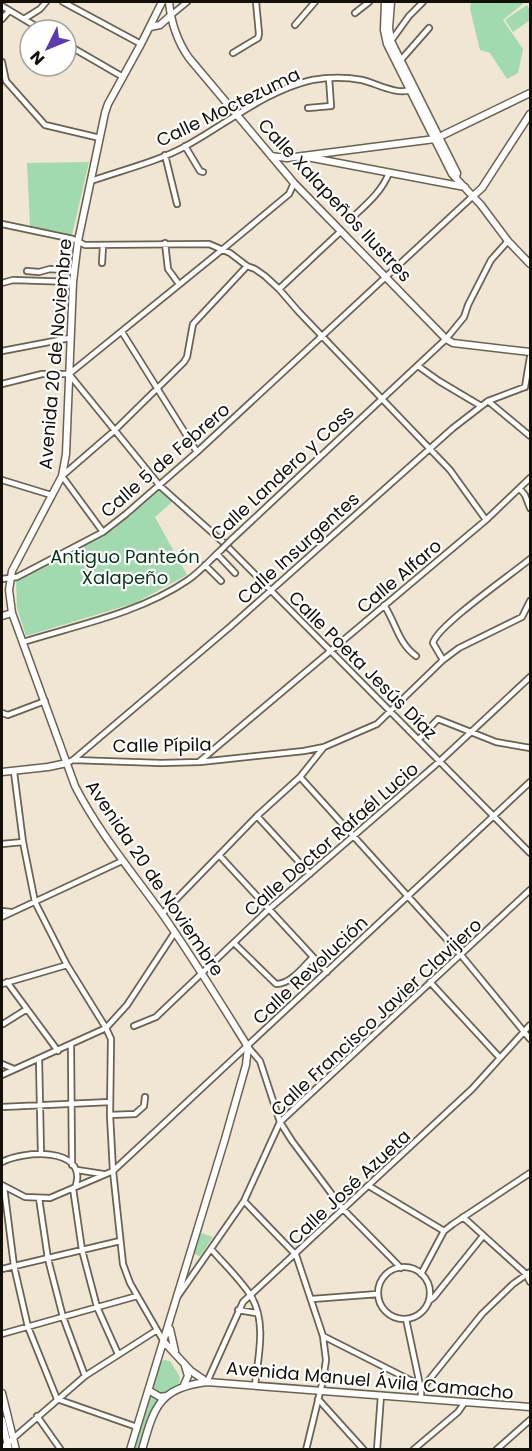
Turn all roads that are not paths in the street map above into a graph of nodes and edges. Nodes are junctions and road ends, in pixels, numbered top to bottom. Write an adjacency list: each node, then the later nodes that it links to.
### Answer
1 (46, 2): 18 (street)
2 (63, 2): 24 (street)
3 (162, 2): 13 (main road, Avenida 20 de Noviembre)
4 (169, 2): 16 (main road, Calle Xalapeños Ilustres)
5 (187, 2): 16 (street)
6 (256, 2): 26 (street)
7 (315, 2): 20 (street)
8 (369, 2): 15 (street)
9 (385, 2): 32 (main road)
10 (391, 2): 23 (main road)
11 (419, 3): 23 (street)
12 (2, 6): 14 (street)
13 (158, 9): 16 (main road); 21 (main road, Avenida 20 de Noviembre)
14 (9, 11): 17 (street); 19 (street)
15 (355, 13)
16 (170, 16): 21 (main road); 35 (main road, Calle Xalapeños Ilustres)
17 (22, 18)
18 (26, 18)
19 (2, 20)
20 (295, 25)
21 (150, 27): 24 (main road, Avenida 20 de Noviembre)
22 (429, 28): 27 (street)
23 (391, 41): 27 (main road)
24 (141, 44): 29 (main road, Avenida 20 de Noviembre)
25 (78, 51): 29 (street)
26 (233, 53)
27 (400, 60): 32 (main road)
28 (2, 62): 31 (street)
29 (123, 77): 37 (main road, Avenida 20 de Noviembre)
30 (329, 78): 32 (street, Calle Moctezuma); 34 (street); 35 (street, Calle Moctezuma)
31 (4, 83): 37 (street)
32 (412, 89): 38 (main road)
33 (531, 93): 38 (main road)
34 (308, 108)
35 (236, 114): 39 (street, Calle Moctezuma); 41 (main road, Calle Xalapeños Ilustres)
36 (531, 114): 50 (main road)
37 (100, 138): 47 (main road, Avenida 20 de Noviembre)
38 (438, 139): 42 (main road); 49 (main road)
39 (185, 146): 40 (street, Calle Moctezuma); 45 (street)
40 (165, 155): 47 (street, Calle Moctezuma); 51 (street)
41 (270, 156): 43 (main road); 44 (main road, Calle Xalapeños Ilustres)
42 (300, 156): 43 (main road); 46 (main road)
43 (287, 158): 44 (main road)
44 (280, 168): 48 (main road, Calle Xalapeños Ilustres)
45 (203, 172)
46 (389, 174): 49 (main road); 52 (street)
47 (91, 181): 55 (main road, Avenida 20 de Noviembre)
48 (294, 183): 54 (main road, Calle Xalapeños Ilustres); 59 (street)
49 (465, 188): 50 (main road)
50 (473, 196): 56 (main road); 65 (street, Calle 5 de Febrero)
51 (177, 204)
52 (354, 216)
53 (2, 224): 55 (street)
54 (340, 232): 65 (main road, Calle Xalapeños Ilustres); 69 (street)
55 (78, 241): 58 (street); 64 (main road, Avenida 20 de Noviembre)
56 (508, 241): 61 (main road); 73 (street, Calle Landero y Coss)
57 (165, 243): 58 (street); 59 (street); 68 (street)
58 (104, 246): 60 (street)
59 (224, 249): 62 (street); 68 (street)
60 (102, 263)
61 (531, 264)
62 (247, 267): 69 (street); 81 (street)
63 (27, 272): 64 (street)
64 (74, 272): 66 (main road, Avenida 20 de Noviembre)
65 (386, 277): 71 (street, Calle 5 de Febrero); 73 (main road, Calle Xalapeños Ilustres)
66 (73, 282): 67 (street); 72 (main road, Avenida 20 de Noviembre)
67 (2, 283)
68 (179, 284): 70 (street)
69 (279, 289): 71 (street)
70 (122, 332): 78 (street); 81 (street)
71 (322, 337): 83 (street); 89 (street, Calle 5 de Febrero)
72 (70, 338): 74 (street); 78 (main road, Avenida 20 de Noviembre)
73 (446, 339): 75 (main road); 77 (street, Calle Landero y Coss)
74 (2, 351)
75 (531, 352)
76 (531, 357): 80 (street)
77 (418, 366): 83 (street, Calle Landero y Coss); 85 (street)
78 (69, 374): 79 (street); 86 (street, Calle Poeta Jesús Díaz); 90 (main road, Avenida 20 de Noviembre)
79 (2, 384)
80 (525, 387): 82 (street); 84 (street, Calle Insurgentes)
81 (157, 388): 86 (street); 89 (street)
82 (531, 395)
83 (381, 399): 88 (street); 99 (street, Calle Landero y Coss, bridge)
84 (488, 401): 85 (street, Calle Insurgentes); 87 (street)
85 (481, 406): 88 (street, Calle Insurgentes)
86 (114, 430): 90 (street); 93 (street, Calle Poeta Jesús Díaz)
87 (531, 436)
88 (431, 449): 97 (street); 106 (street, Calle Insurgentes)
89 (197, 452): 93 (street, Calle 5 de Febrero)
90 (62, 476): 95 (main road, Avenida 20 de Noviembre); 98 (street)
91 (531, 478): 94 (street, Calle Alfaro)
92 (2, 480): 95 (street)
93 (160, 486): 98 (street, Calle 5 de Febrero); 106 (street, Calle Poeta Jesús Díaz)
94 (520, 489): 96 (street); 97 (street, Calle Alfaro)
95 (51, 495): 104 (main road, Avenida 20 de Noviembre)
96 (531, 508)
97 (486, 520): 108 (street, Calle Alfaro)
98 (103, 532): 104 (street, Calle 5 de Febrero)
99 (217, 554): 101 (street, Calle Landero y Coss); 102 (street)
100 (531, 559): 114 (street)
101 (205, 565): 105 (street); 111 (street, Calle Landero y Coss)
102 (235, 573)
103 (2, 579): 104 (street)
104 (9, 579): 109 (main road, Avenida 20 de Noviembre)
105 (221, 581)
106 (270, 591): 112 (street, Calle Poeta Jesús Díaz); 124 (street, Calle Insurgentes)
107 (531, 601): 114 (street)
108 (384, 605): 112 (street, Calle Alfaro); 113 (street)
109 (12, 613): 110 (main road); 111 (main road, Avenida 20 de Noviembre)
110 (2, 616)
111 (23, 642): 116 (main road, Avenida 20 de Noviembre)
112 (330, 651): 117 (street, Calle Poeta Jesús Díaz); 125 (street, Calle Alfaro)
113 (416, 656)
114 (443, 660): 117 (street)
115 (531, 677): 119 (street, Calle Doctor Rafaél Lucio)
116 (45, 702): 118 (street); 124 (main road, Avenida 20 de Noviembre)
117 (391, 712): 120 (street, Calle Poeta Jesús Díaz); 121 (street)
118 (2, 713)
119 (471, 733): 120 (street); 122 (street); 123 (street, Calle Doctor Rafaél Lucio)
120 (419, 739): 123 (street, Calle Poeta Jesús Díaz)
121 (324, 747): 125 (street, Calle Pípila); 128 (street)
122 (531, 748)
123 (440, 761): 131 (street, Calle Poeta Jesús Díaz); 132 (street, Calle Doctor Rafaél Lucio)
124 (70, 762): 125 (street, Calle Pípila); 127 (main road, Calle Pípila); 137 (main road, Avenida 20 de Noviembre)
125 (200, 762)
126 (2, 772): 127 (main road, Calle Pípila)
127 (14, 772): 133 (street)
128 (300, 777): 130 (street); 132 (street)
129 (531, 782): 131 (street, Calle Revolución)
130 (257, 816): 136 (street); 138 (street)
131 (494, 816): 135 (street, Calle Poeta Jesús Díaz); 140 (street, Calle Revolución)
132 (353, 837): 138 (street, Calle Doctor Rafaél Lucio); 140 (street)
133 (23, 842): 134 (street); 141 (street)
134 (2, 844)
135 (531, 853)
136 (219, 855): 142 (street); 145 (street)
137 (123, 861): 141 (street); 145 (main road, Avenida 20 de Noviembre)
138 (310, 874): 142 (street, Calle Doctor Rafaél Lucio)
139 (531, 890): 149 (street, Calle Francisco Javier Clavijero)
140 (408, 896): 149 (street); 153 (street, Calle Revolución)
141 (35, 902): 144 (street); 151 (street)
142 (268, 910): 148 (street, Calle Doctor Rafaél Lucio); 150 (street)
143 (2, 911): 144 (street)
144 (12, 912): 146 (street)
145 (162, 914): 147 (main road, Avenida 20 de Noviembre)
146 (2, 917)
147 (175, 932): 152 (main road, Avenida 20 de Noviembre); 160 (street)
148 (234, 943): 150 (street); 152 (street, Calle Doctor Rafaél Lucio)
149 (461, 956): 154 (street, Calle Francisco Javier Clavijero); 161 (street)
150 (313, 957): 153 (street)
151 (67, 965): 155 (street); 160 (street)
152 (201, 972): 159 (street, Calle Doctor Rafaél Lucio); 164 (main road, Avenida 20 de Noviembre)
153 (327, 972): 164 (street, Calle Revolución)
154 (430, 982): 166 (street); 177 (street, Calle Francisco Javier Clavijero)
155 (4, 983): 156 (street)
156 (27, 1009): 157 (street); 165 (street)
157 (3, 1024)
158 (531, 1025): 161 (street, Calle José Azueta)
159 (134, 1026)
160 (106, 1028): 163 (street); 172 (street)
161 (525, 1031): 162 (street); 166 (street, Calle José Azueta)
162 (531, 1039)
163 (71, 1046): 165 (street); 173 (street)
164 (248, 1047): 177 (street); 182 (street, Calle Revolución); 207 (main road)
165 (58, 1051): 167 (street)
166 (500, 1058): 186 (street, Calle José Azueta)
167 (39, 1059): 169 (street); 174 (street)
168 (2, 1064): 169 (street)
169 (14, 1069): 170 (street)
170 (2, 1075)
171 (145, 1096): 176 (street)
172 (110, 1102): 173 (street); 176 (street)
173 (72, 1104): 174 (street); 180 (street)
174 (39, 1105): 175 (street); 178 (street)
175 (2, 1107)
176 (110, 1115): 182 (street)
177 (280, 1122): 189 (street, Calle Francisco Javier Clavijero); 190 (street)
178 (41, 1154): 179 (street); 180 (street)
179 (2, 1162)
180 (72, 1165): 181 (street)
181 (77, 1170): 184 (street); 187 (street)
182 (113, 1171): 184 (street, Calle Revolución); 194 (street)
183 (531, 1173): 191 (street)
184 (106, 1174): 187 (street, Calle Revolución)
185 (3, 1186): 188 (street, Calle Revolución); 199 (street)
186 (369, 1186): 190 (street, Calle José Azueta); 192 (street)
187 (75, 1187): 188 (street, Calle Revolución); 196 (street)
188 (39, 1198): 198 (street)
189 (244, 1201): 195 (street, Calle Francisco Javier Clavijero); 197 (street)
190 (343, 1209): 197 (street, Calle José Azueta); 200 (street)
191 (463, 1217): 192 (street); 193 (street)
192 (444, 1231): 203 (street)
193 (483, 1236): 202 (street); 210 (street)
194 (120, 1241): 196 (street); 206 (street)
195 (211, 1249): 207 (street, Calle Francisco Javier Clavijero); 208 (street)
196 (82, 1250): 198 (street); 211 (street)
197 (296, 1255): 208 (street, Calle José Azueta); 209 (street)
198 (48, 1259): 199 (street); 214 (street)
199 (14, 1266): 201 (street); 217 (street)
200 (401, 1268): 203 (street); 205 (street)
201 (2, 1269)
202 (529, 1273): 204 (street); 230 (street)
203 (421, 1274): 210 (street)
204 (531, 1282)
205 (378, 1294): 209 (street); 215 (street)
206 (138, 1296): 211 (street); 218 (street)
207 (178, 1296): 216 (main road)
208 (251, 1296): 212 (street, Calle José Azueta); 213 (street)
209 (312, 1299): 220 (street)
210 (429, 1301): 215 (street)
211 (97, 1307): 214 (street); 222 (street)
212 (238, 1310): 213 (street); 227 (street, Calle José Azueta)
213 (256, 1313): 229 (street)
214 (63, 1317): 217 (street); 226 (street)
215 (406, 1319): 230 (street)
216 (171, 1323): 221 (main road); 223 (main road)
217 (28, 1327): 219 (street); 236 (street)
218 (157, 1330): 221 (street); 222 (street)
219 (2, 1334)
220 (322, 1336): 230 (street); 232 (street)
221 (164, 1342): 223 (main road, Avenida Manuel Ávila Camacho); 224 (main road)
222 (118, 1354): 226 (street)
223 (178, 1358): 224 (main road); 225 (main road, Avenida Manuel Ávila Camacho)
224 (159, 1361): 231 (main road)
225 (185, 1365): 227 (main road, Avenida Manuel Ávila Camacho); 228 (main road)
226 (85, 1376): 236 (street)
227 (207, 1382): 228 (main road, Avenida Manuel Ávila Camacho); 229 (main road, Avenida Manuel Ávila Camacho)
228 (184, 1385): 235 (main road)
229 (255, 1385): 232 (main road, Avenida Manuel Ávila Camacho)
230 (421, 1390): 238 (street)
231 (150, 1391): 235 (main road); 244 (main road)
232 (321, 1391): 234 (main road, Avenida Manuel Ávila Camacho); 237 (street)
233 (2, 1393): 245 (main road)
234 (381, 1395): 238 (main road, Avenida Manuel Ávila Camacho); 254 (street)
235 (166, 1396): 251 (main road)
236 (57, 1399): 241 (street); 244 (street)
237 (318, 1399): 252 (street); 253 (street)
238 (421, 1399): 239 (main road, Avenida Manuel Ávila Camacho)
239 (465, 1402): 240 (main road, Avenida Manuel Ávila Camacho); 255 (street)
240 (531, 1407)
241 (36, 1416): 245 (street); 249 (street)
242 (2, 1420): 245 (main road)
243 (531, 1420): 246 (street)
244 (137, 1427): 250 (main road)
245 (10, 1444): 247 (street); 248 (main road)
246 (503, 1447): 256 (street)
247 (2, 1448)
248 (16, 1449)
249 (61, 1449)
250 (130, 1449)
251 (142, 1449)
252 (306, 1449)
253 (364, 1449)
254 (377, 1449)
255 (413, 1449)
256 (496, 1449)

